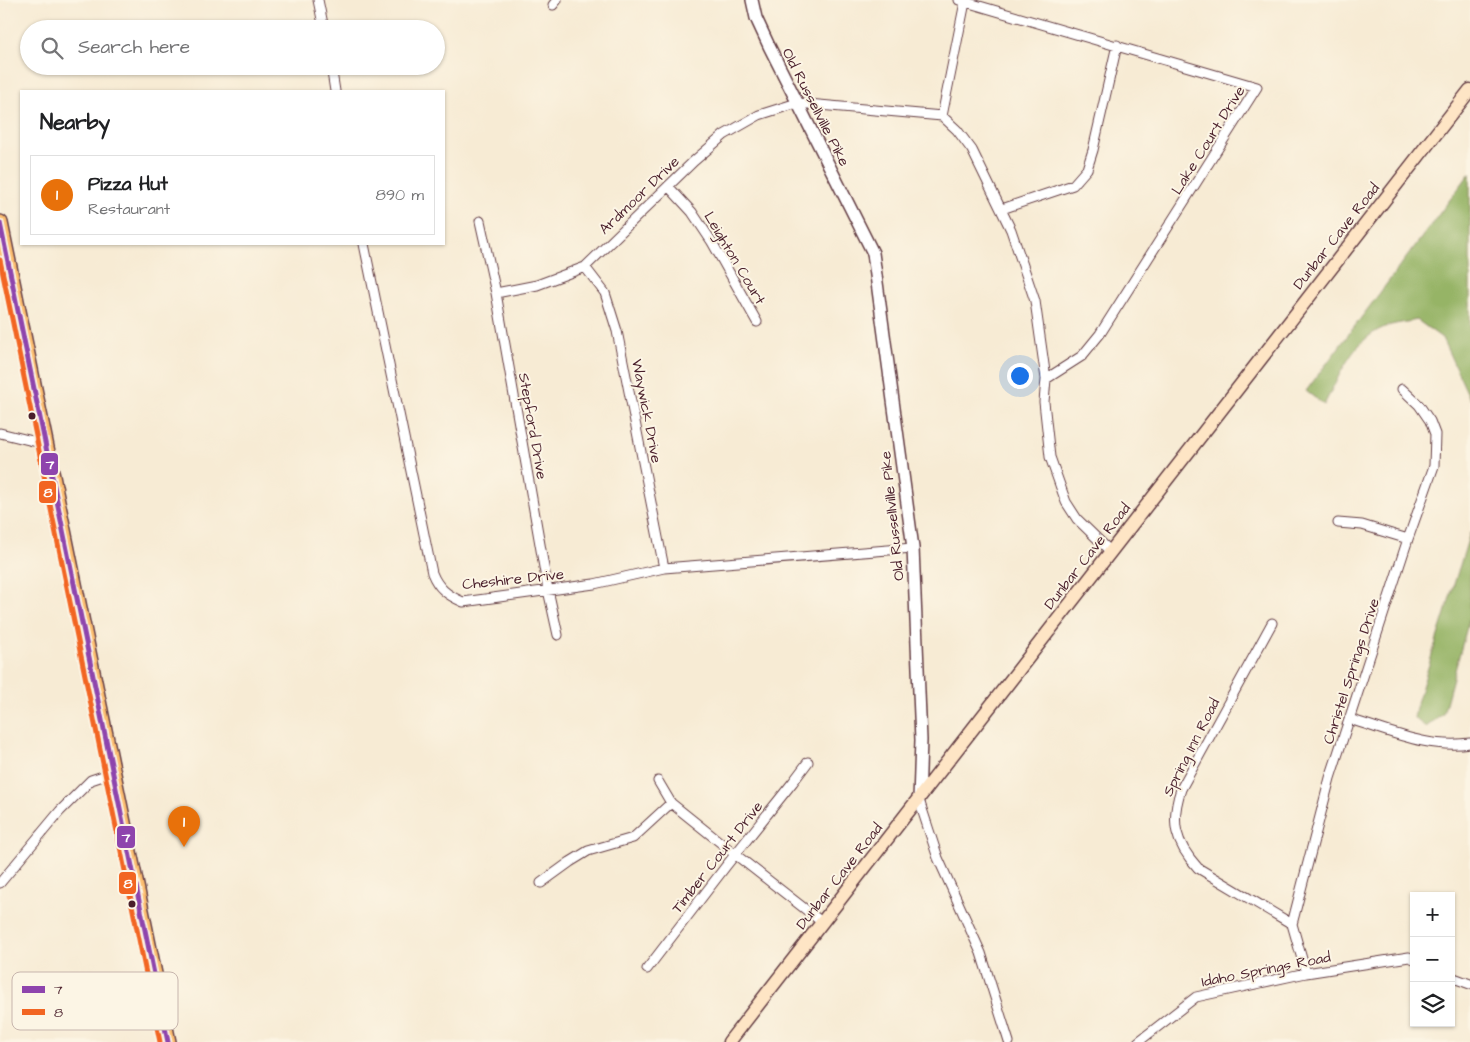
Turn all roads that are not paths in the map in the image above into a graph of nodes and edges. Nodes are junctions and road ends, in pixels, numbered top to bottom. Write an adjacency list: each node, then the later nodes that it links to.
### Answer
1 (318, 0): 4 (street)
2 (752, 0): 9 (street, Old Russellville Pike)
3 (962, 1): 5 (street, Lake Court Drive); 10 (street)
4 (322, 20)
5 (1117, 45): 12 (street); 19 (street, Lake Court Drive)
6 (332, 75): 7 (street)
7 (335, 90)
8 (1470, 90): 26 (main road, Dunbar Cave Road)
9 (797, 102): 10 (street); 11 (street, Ardmoor Drive); 25 (street, Old Russellville Pike)
10 (942, 116): 12 (street)
11 (668, 186): 16 (street, Ardmoor Drive); 18 (street, Leighton Court)
12 (1002, 209): 19 (street)
13 (480, 221): 17 (street, Stepford Drive)
14 (0, 223): 22 (highway)
15 (364, 245): 28 (street, Cheshire Drive)
16 (585, 267): 17 (street, Ardmoor Drive); 27 (street, Waywick Drive)
17 (496, 293): 28 (street, Stepford Drive)
18 (757, 322)
19 (1046, 379): 26 (street)
20 (1402, 389): 24 (street, Christel Springs Drive)
21 (0, 433): 22 (street)
22 (45, 444): 34 (highway)
23 (1338, 523): 24 (street)
24 (1408, 539): 31 (street, Christel Springs Drive)
25 (913, 548): 27 (street, Cheshire Drive); 36 (street, Old Russellville Pike)
26 (1111, 552): 36 (main road, Dunbar Cave Road)
27 (664, 568): 28 (street, Cheshire Drive)
28 (548, 590): 30 (street, Stepford Drive)
29 (1272, 622): 42 (street, Spring Inn Road)
30 (558, 635)
31 (1349, 719): 32 (street); 42 (street, Christel Springs Drive)
32 (1470, 742)
33 (808, 762): 38 (street, Timber Court Drive)
34 (112, 773): 39 (street); 45 (highway)
35 (658, 781): 37 (street)
36 (919, 800): 41 (main road, Dunbar Cave Road); 50 (street, Old Russellville Pike)
37 (672, 803): 38 (street); 40 (street)
38 (736, 855): 41 (street); 44 (street, Timber Court Drive)
39 (0, 884)
40 (541, 884)
41 (823, 923): 49 (main road, Dunbar Cave Road)
42 (1292, 924): 46 (street)
43 (1410, 957): 46 (street, Idaho Springs Road)
44 (647, 969)
45 (153, 972)
46 (1306, 973): 51 (street, Idaho Springs Road)
47 (1455, 978): 48 (street)
48 (1470, 984)
49 (729, 1042)
50 (1009, 1042)
51 (1138, 1042)

